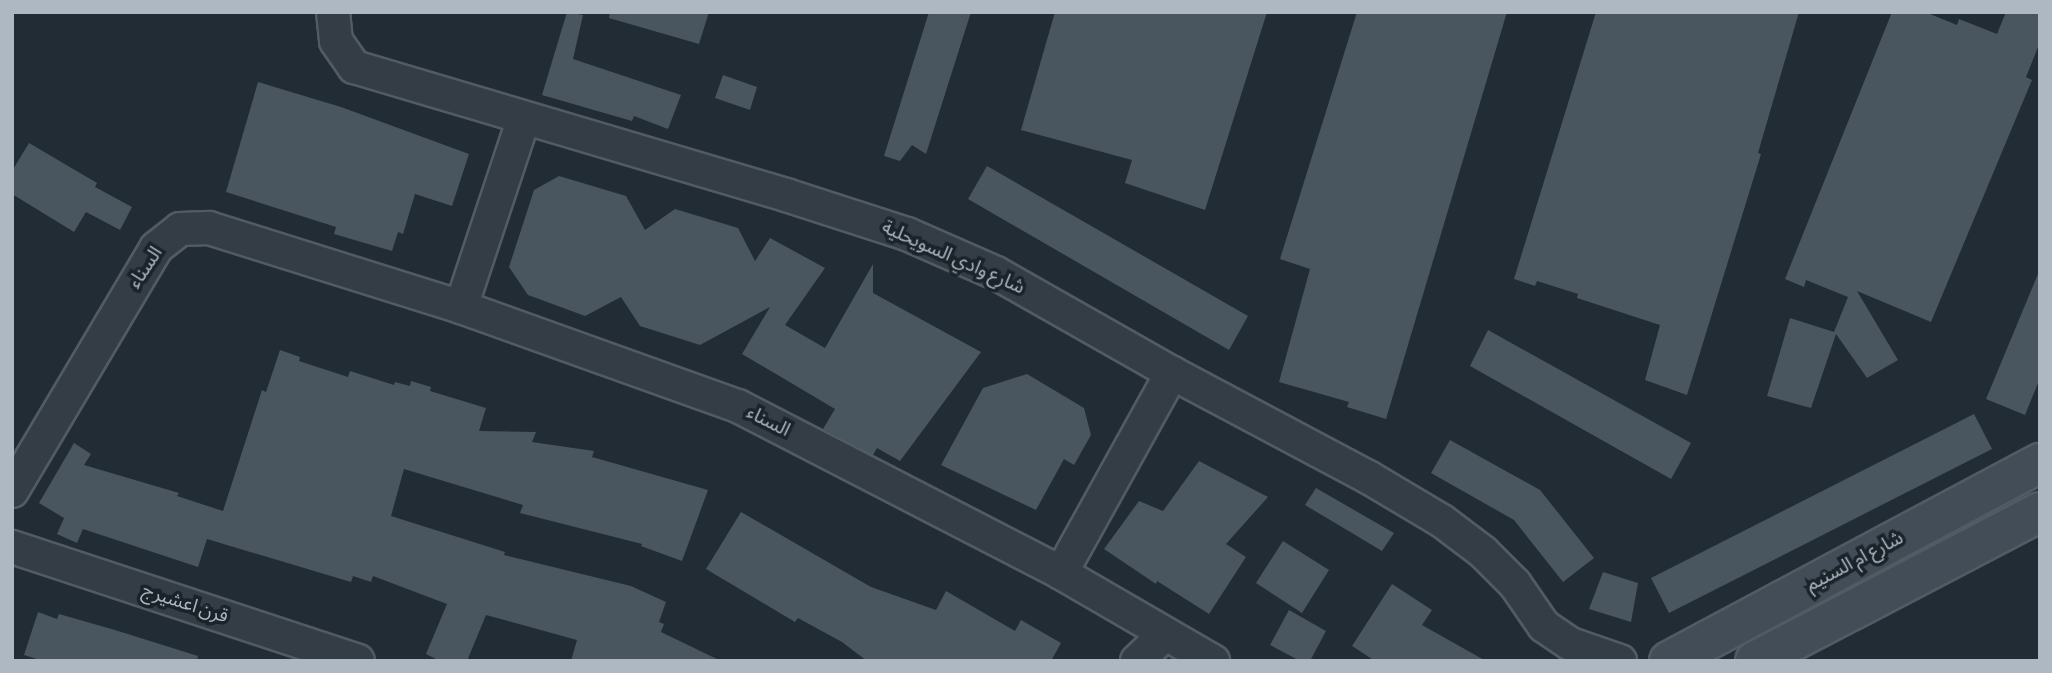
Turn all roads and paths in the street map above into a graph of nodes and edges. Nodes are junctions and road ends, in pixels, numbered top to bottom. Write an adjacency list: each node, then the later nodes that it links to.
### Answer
1 (335, 27): 2 (street, شارع وادي السويحلية)
2 (524, 118): 3 (street); 4 (street, شارع وادي السويحلية)
3 (461, 307): 6 (street, السناء); 9 (street, السناء)
4 (1172, 373): 9 (street); 10 (street, شارع وادي السويحلية)
5 (2040, 463): 17 (main road, شارع ام السنيم)
6 (12, 491)
7 (2040, 512): 18 (main road)
8 (12, 547): 12 (street, قرن اعشيرج)
9 (1061, 573): 11 (street, السناء)
10 (1544, 626): 15 (street, شارع وادي السويحلية); 16 (street, شارع وادي السويحلية)
11 (1165, 634): 13 (street); 14 (street, السناء)
12 (358, 661)
13 (1138, 661)
14 (1213, 661)
15 (1547, 661)
16 (1620, 661)
17 (1669, 661)
18 (1755, 661)

